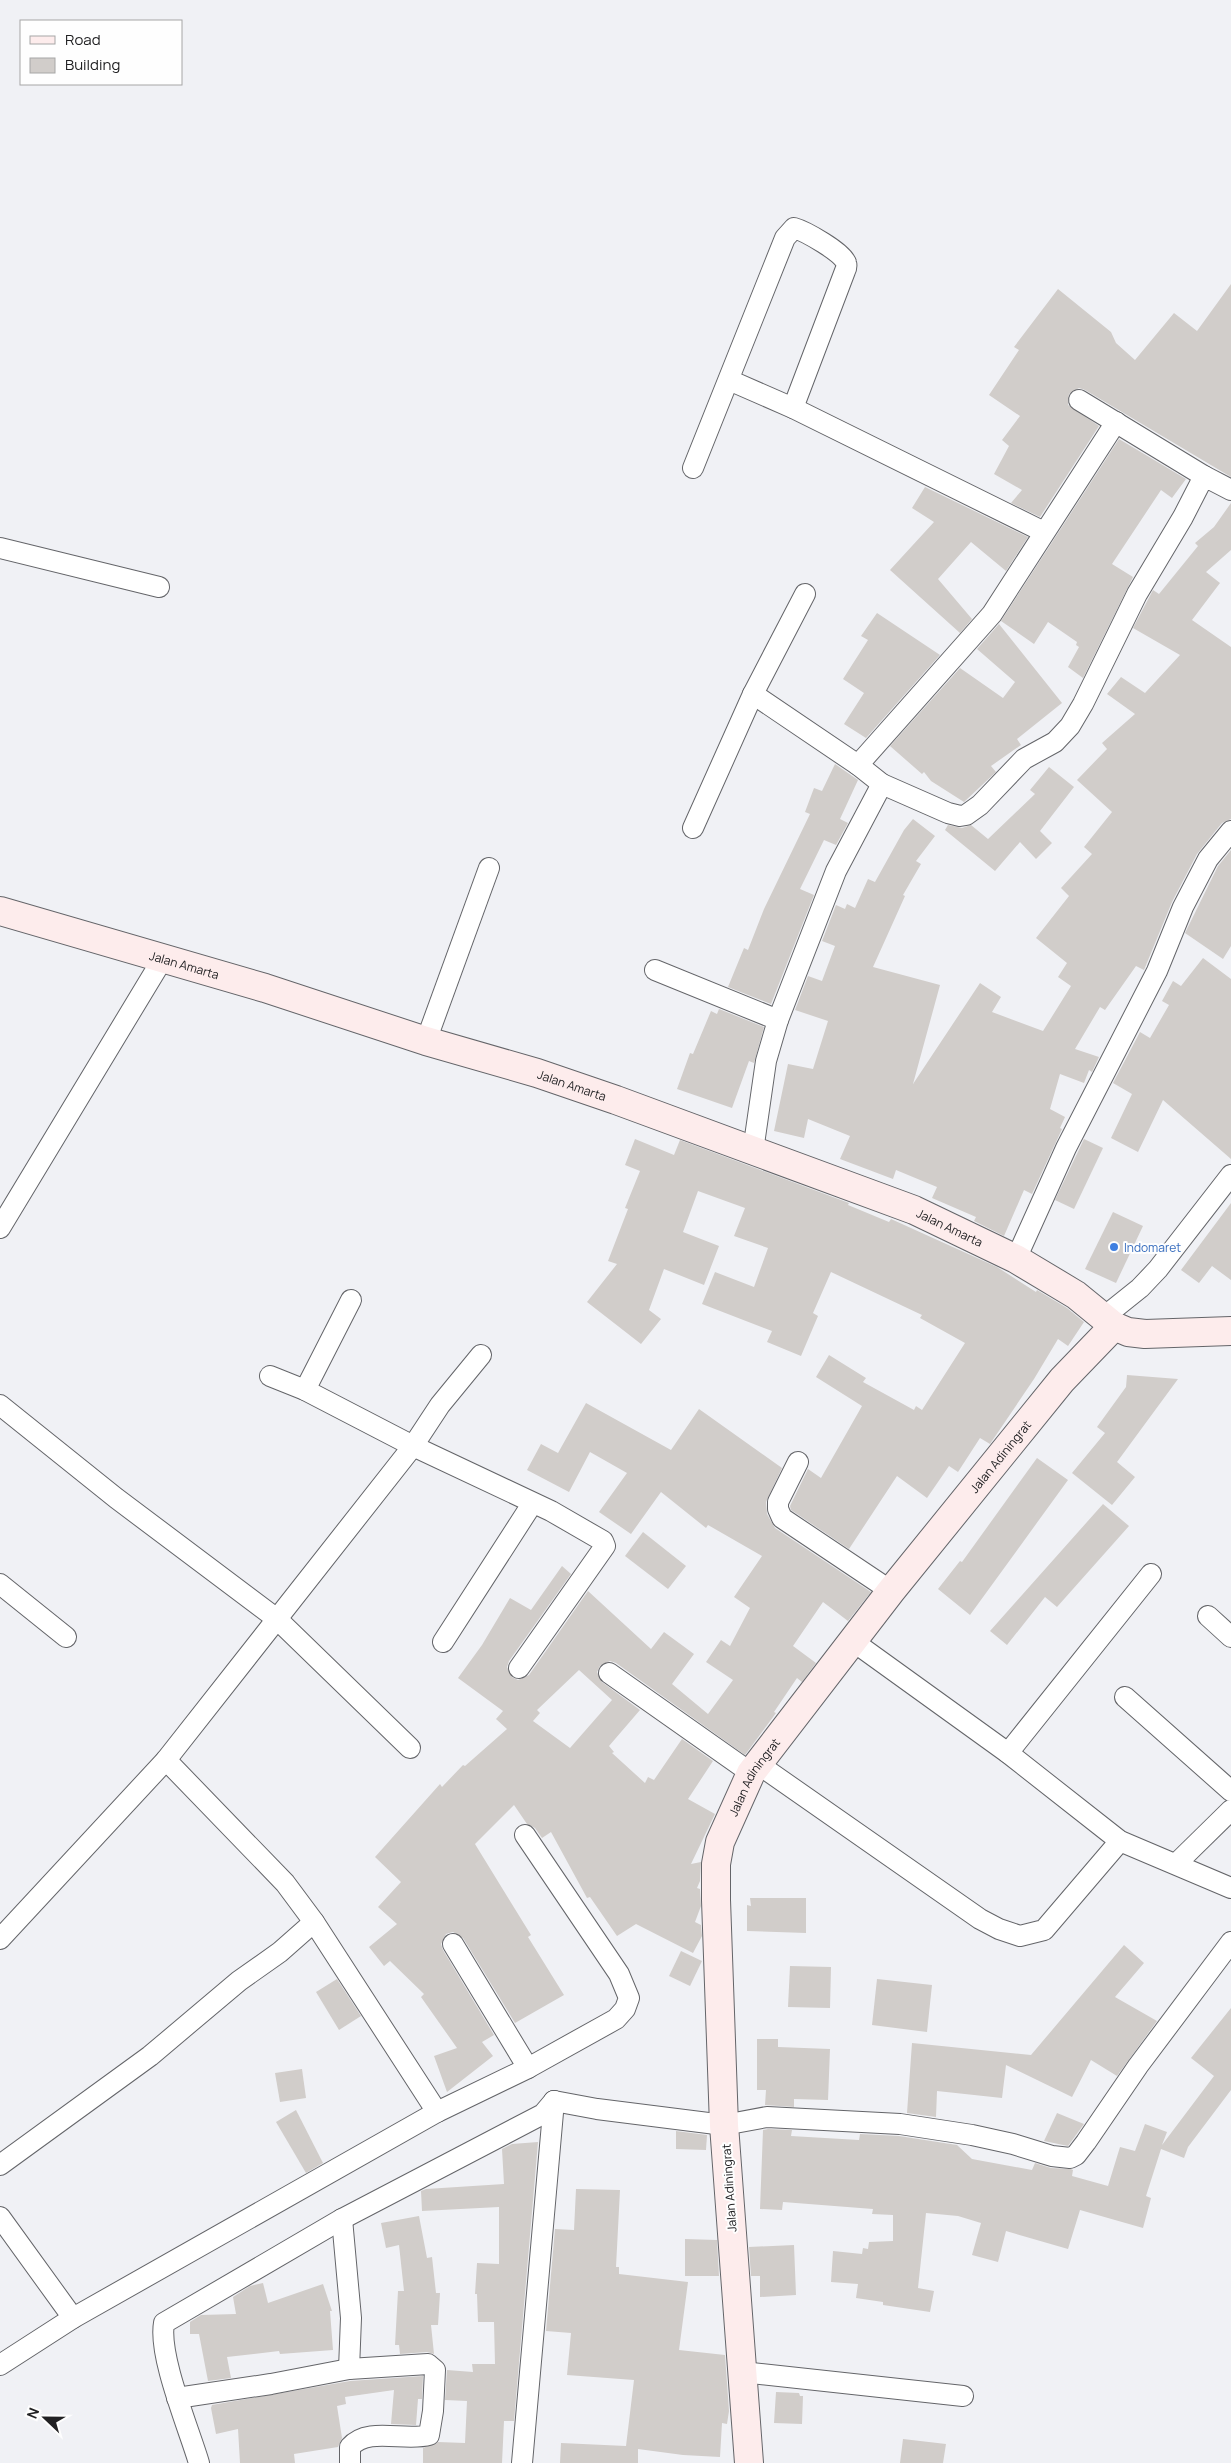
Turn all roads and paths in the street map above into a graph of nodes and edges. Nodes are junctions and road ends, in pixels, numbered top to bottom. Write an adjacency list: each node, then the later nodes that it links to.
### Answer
1 (729, 380): 3 (street); 3 (street); 5 (street)
2 (1079, 400): 4 (street)
3 (793, 408): 8 (street)
4 (1116, 422): 6 (street); 8 (street)
5 (693, 468)
6 (1204, 476): 7 (street); 14 (street)
7 (1231, 490)
8 (1044, 532): 13 (street)
9 (0, 548): 10 (street)
10 (160, 587)
11 (805, 594): 12 (street)
12 (753, 694): 13 (street); 15 (street)
13 (858, 765): 14 (street)
14 (882, 784): 21 (street)
15 (693, 828)
16 (1231, 831): 26 (street)
17 (489, 868): 22 (street)
18 (0, 911): 19 (street, Jalan Amarta)
19 (162, 960): 22 (street, Jalan Amarta); 25 (street)
20 (655, 970): 21 (street)
21 (778, 1020): 23 (street)
22 (426, 1041): 23 (street, Jalan Amarta)
23 (753, 1151): 26 (street, Jalan Amarta)
24 (1231, 1175): 28 (street)
25 (0, 1228)
26 (1016, 1259): 28 (street, Jalan Amarta)
27 (351, 1300): 32 (street)
28 (1109, 1321): 29 (street); 39 (street, Jalan Adiningrat)
29 (1231, 1331)
30 (481, 1355): 34 (street)
31 (270, 1376): 32 (street)
32 (305, 1390): 34 (street)
33 (0, 1405): 41 (street)
34 (413, 1446): 36 (street); 41 (street)
35 (798, 1462): 39 (street)
36 (532, 1504): 44 (street); 46 (street)
37 (1151, 1574): 50 (street)
38 (0, 1584): 43 (street)
39 (891, 1591): 45 (street, Jalan Adiningrat)
40 (1208, 1616): 42 (street)
41 (277, 1618): 49 (street); 51 (street)
42 (1231, 1637)
43 (66, 1638)
44 (443, 1642)
45 (854, 1642): 50 (street); 52 (street, Jalan Adiningrat)
46 (519, 1668)
47 (609, 1673): 52 (street)
48 (1126, 1697): 53 (street)
49 (410, 1748)
50 (1008, 1752): 56 (street)
51 (166, 1760): 59 (street); 60 (street)
52 (754, 1769): 56 (street); 66 (street, Jalan Adiningrat)
53 (1231, 1791)
54 (1231, 1810): 57 (street)
55 (525, 1835): 63 (street)
56 (1120, 1841): 57 (street)
57 (1177, 1863): 58 (street)
58 (1231, 1888)
59 (314, 1922): 65 (street); 67 (street)
60 (0, 1939)
61 (1231, 1942): 66 (street)
62 (453, 1944): 63 (street)
63 (528, 2068): 65 (street)
64 (554, 2101): 66 (street); 69 (street); 78 (street)
65 (437, 2112): 70 (street)
66 (724, 2125): 73 (street, Jalan Adiningrat)
67 (0, 2165)
68 (0, 2217): 70 (street)
69 (342, 2219): 72 (street); 75 (street)
70 (73, 2318): 71 (street)
71 (0, 2365)
72 (349, 2369): 75 (street); 77 (street)
73 (742, 2372): 74 (street); 79 (street, Jalan Adiningrat)
74 (964, 2396)
75 (177, 2398): 76 (street)
76 (199, 2463)
77 (350, 2463)
78 (522, 2463)
79 (750, 2463): 80 (street)
80 (754, 2463)

